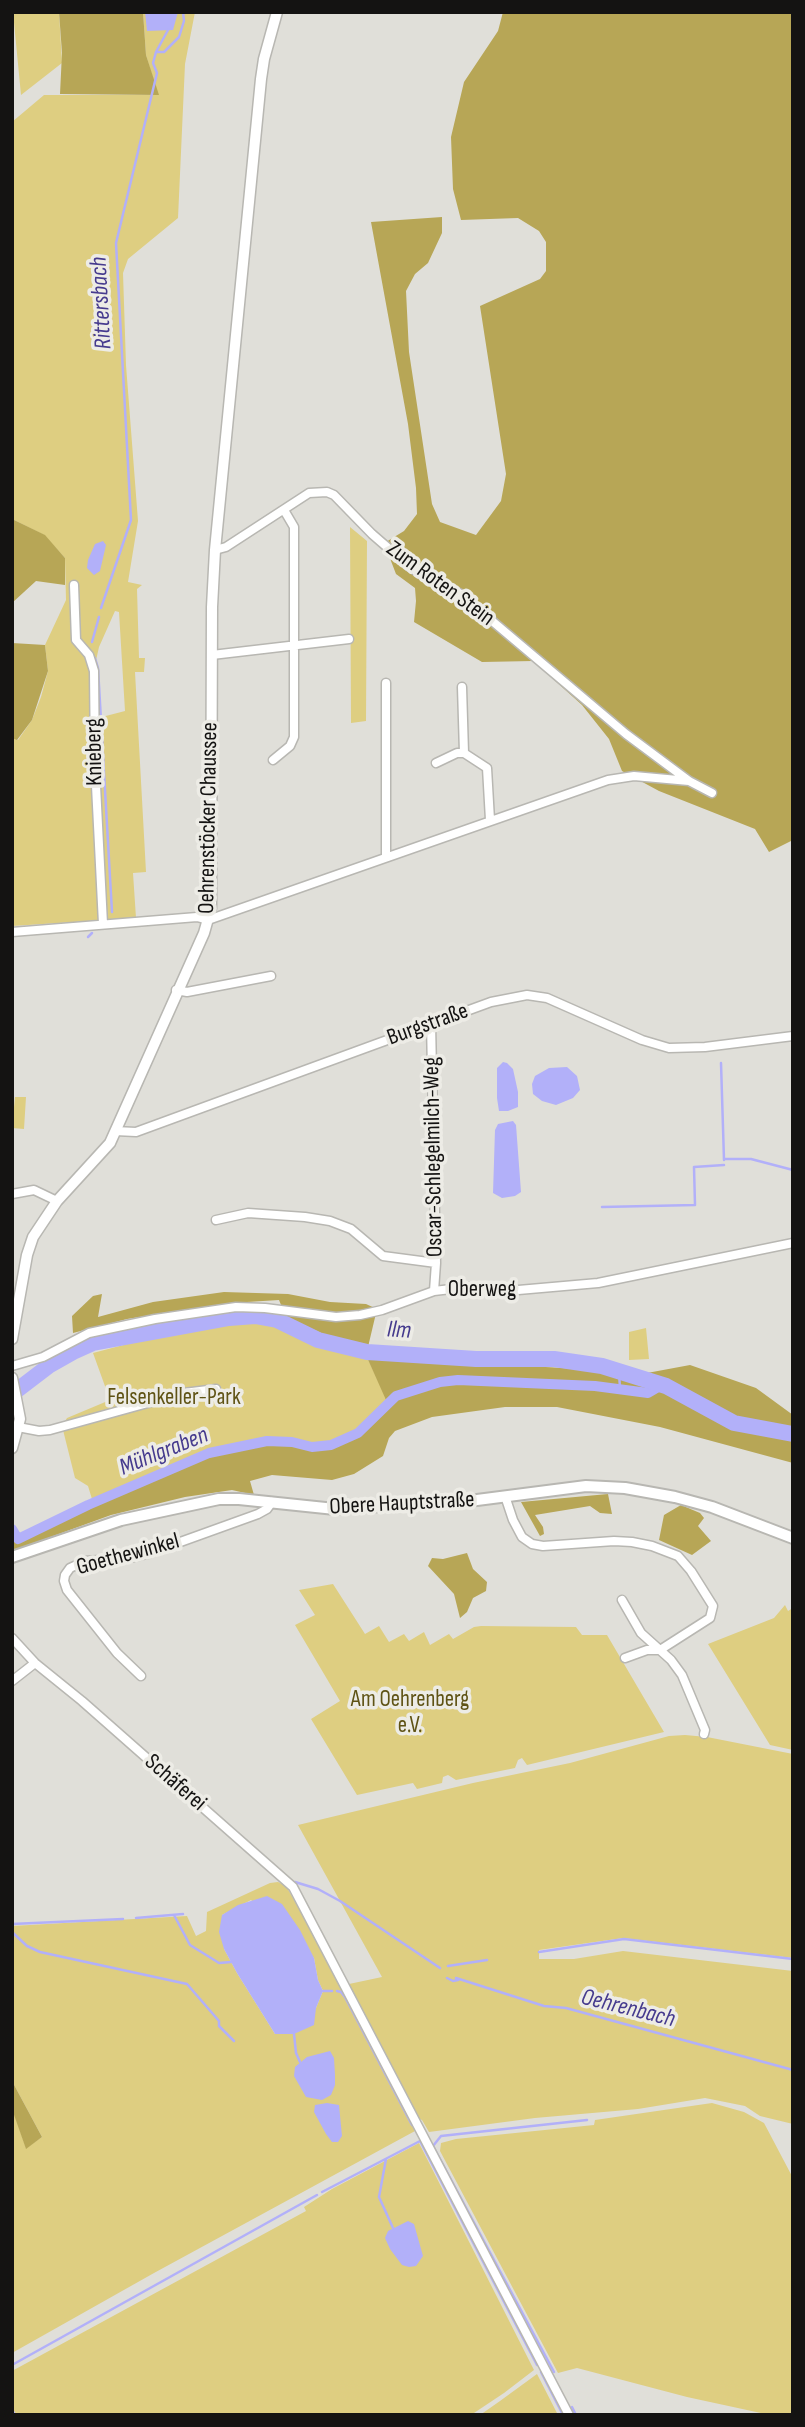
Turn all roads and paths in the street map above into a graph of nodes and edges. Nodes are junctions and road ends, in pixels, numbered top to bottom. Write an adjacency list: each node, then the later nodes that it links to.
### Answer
1 (277, 12): 3 (street, Oehrenstöcker Chaussee)
2 (284, 509): 3 (street, Zum Roten Stein); 6 (street); 13 (street, Zum Roten Stein)
3 (215, 550): 7 (street, Oehrenstöcker Chaussee)
4 (75, 585): 18 (street, Knieberg)
5 (349, 639): 6 (street)
6 (294, 647): 7 (street); 11 (street)
7 (212, 655): 17 (street, Oehrenstöcker Chaussee)
8 (386, 683): 16 (street)
9 (462, 687): 10 (street)
10 (464, 753): 12 (street); 15 (street)
11 (273, 760)
12 (436, 763)
13 (689, 781): 14 (street, Zum Roten Stein); 15 (street, Zum Roten Stein)
14 (712, 793)
15 (490, 820): 16 (street, Zum Roten Stein)
16 (386, 857): 17 (street, Zum Roten Stein)
17 (208, 920): 18 (street); 21 (street, Oehrenstöcker Chaussee)
18 (103, 924): 19 (street)
19 (12, 932)
20 (271, 976): 21 (street)
21 (176, 990): 24 (street, Oehrenstöcker Chaussee)
22 (431, 1023): 23 (street, Burgstraße); 24 (street, Burgstraße); 29 (street, Oscar-Schlegelmilch-Weg)
23 (793, 1036)
24 (116, 1131): 26 (street, Oehrenstöcker Chaussee)
25 (12, 1194): 26 (street)
26 (57, 1201): 31 (street, Oehrenstöcker Chaussee)
27 (216, 1220): 29 (street)
28 (793, 1242): 30 (street, Oberweg)
29 (436, 1263): 30 (street, Oscar-Schlegelmilch-Weg)
30 (433, 1291): 32 (street, Oberweg)
31 (12, 1339)
32 (12, 1366)
33 (13, 1383): 35 (street)
34 (216, 1389): 35 (street)
35 (18, 1427): 36 (street)
36 (12, 1448)
37 (505, 1496): 38 (main road, Obere Hauptstraße); 39 (main road, Obere Hauptstraße); 43 (street)
38 (272, 1502): 40 (main road, Obere Hauptstraße); 46 (street, Goethewinkel)
39 (793, 1538)
40 (12, 1557)
41 (622, 1600): 43 (street)
42 (12, 1638): 45 (street, Schäferei)
43 (660, 1650): 44 (street); 48 (street)
44 (625, 1658)
45 (35, 1663): 47 (street); 49 (street, Schäferei)
46 (141, 1676)
47 (12, 1681)
48 (704, 1734)
49 (569, 2415)

